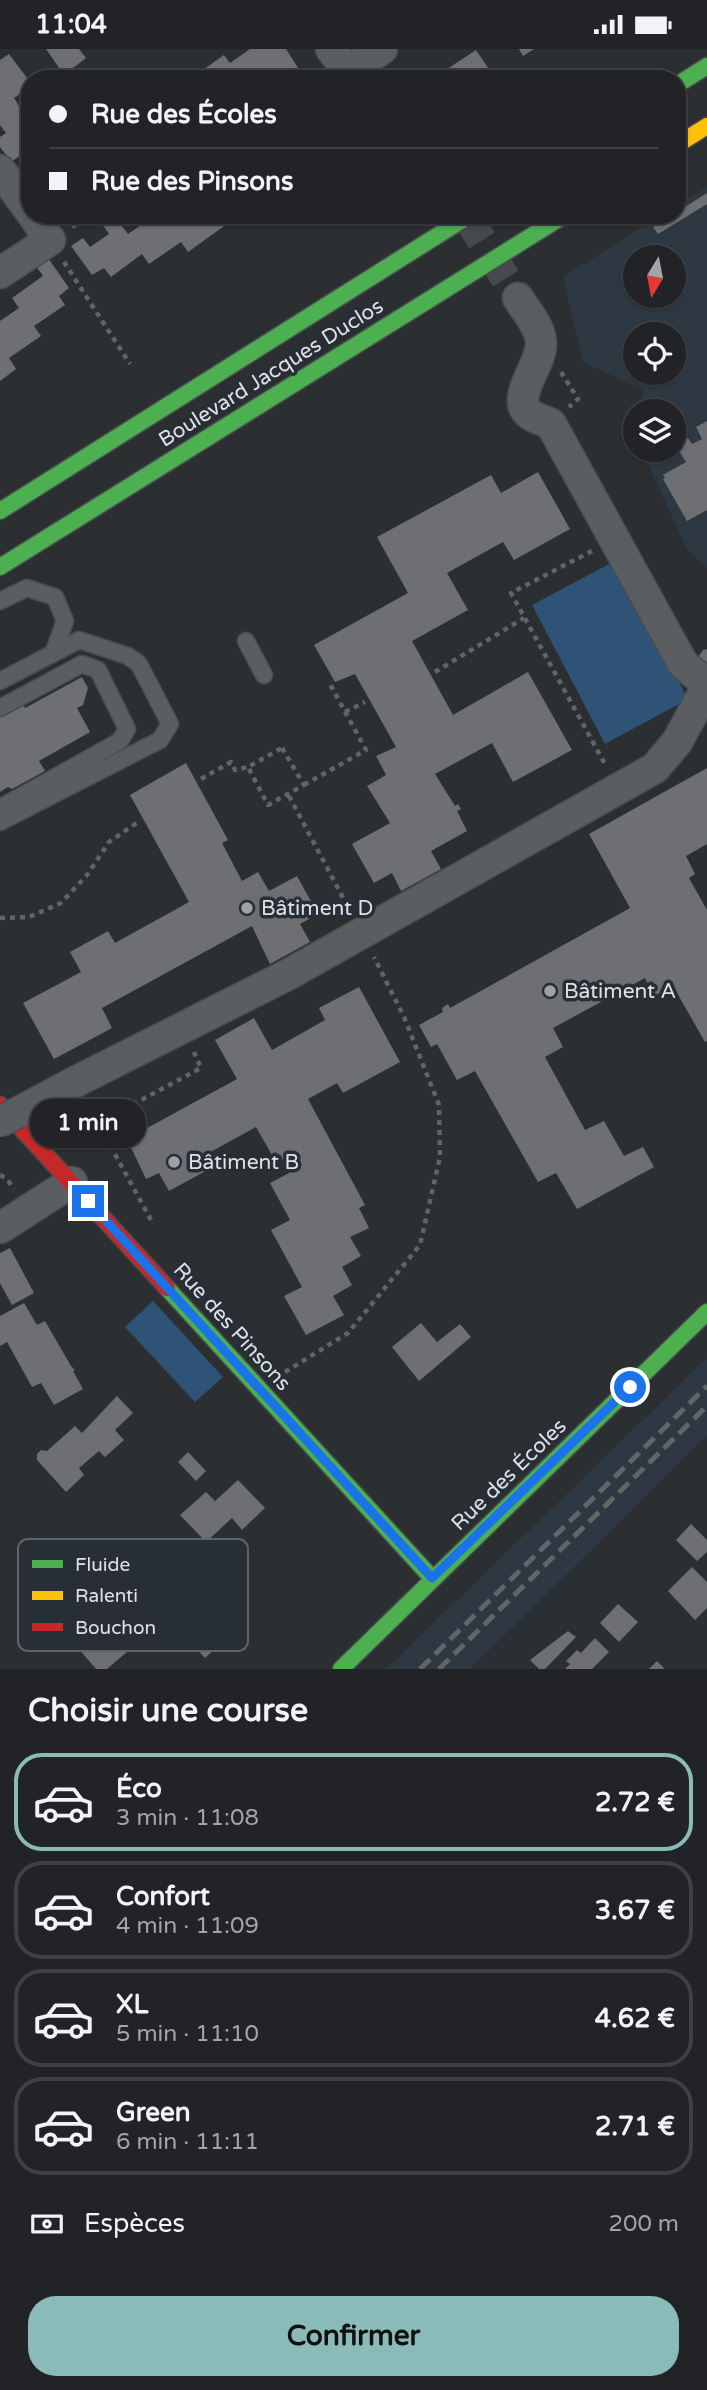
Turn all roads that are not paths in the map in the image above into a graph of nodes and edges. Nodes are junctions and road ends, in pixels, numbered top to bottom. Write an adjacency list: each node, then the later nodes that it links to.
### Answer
1 (382, 49): 3 (street)
2 (707, 66): 4 (main road)
3 (343, 69)
4 (686, 79)
5 (707, 126): 6 (main road)
6 (686, 139)
7 (0, 170): 8 (street)
8 (21, 199)
9 (39, 224): 12 (street)
10 (456, 224): 14 (main road, Boulevard Jacques Duclos)
11 (551, 224): 15 (main road, Boulevard Jacques Duclos)
12 (0, 273)
13 (518, 298): 21 (street)
14 (0, 511)
15 (0, 566)
16 (0, 601): 18 (lane)
17 (246, 641): 19 (lane)
18 (53, 654): 20 (lane); 24 (lane)
19 (264, 675)
20 (0, 681)
21 (707, 686): 26 (street, bridge)
22 (0, 708): 23 (lane)
23 (0, 808)
24 (0, 822)
25 (0, 1105): 27 (main road, Rue des Pinsons)
26 (0, 1122)
27 (72, 1182): 28 (street); 30 (main road, Rue des Pinsons)
28 (0, 1228)
29 (707, 1312): 30 (main road, Rue des Écoles)
30 (432, 1578): 31 (main road, Rue des Écoles)
31 (341, 1669)

